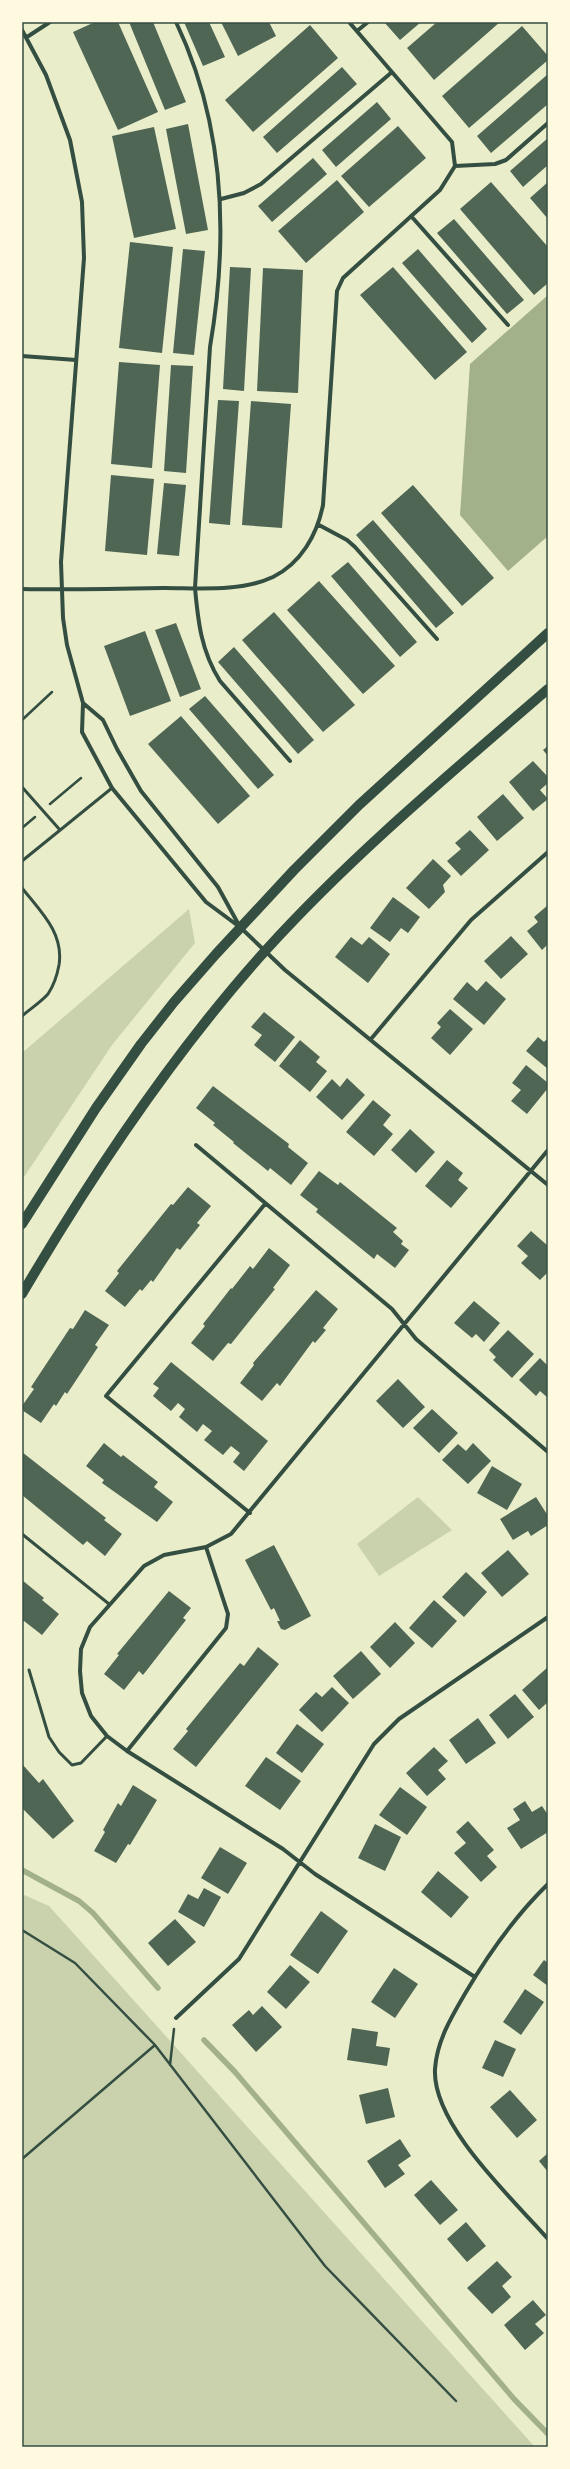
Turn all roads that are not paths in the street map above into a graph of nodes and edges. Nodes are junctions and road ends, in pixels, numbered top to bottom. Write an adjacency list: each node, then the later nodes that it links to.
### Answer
1 (50, 22): 7 (street)
2 (176, 22): 11 (street)
3 (349, 22): 6 (street)
4 (368, 22): 6 (street)
5 (22, 30): 7 (street)
6 (357, 31): 8 (street)
7 (27, 37): 15 (street)
8 (392, 72): 10 (street); 11 (street)
9 (548, 123): 10 (street)
10 (455, 166): 12 (street)
11 (221, 199): 17 (street)
12 (411, 216): 13 (street); 16 (street)
13 (508, 325)
14 (22, 356): 15 (street)
15 (76, 360): 19 (street)
16 (319, 525): 17 (street); 21 (street)
17 (194, 588): 19 (street); 24 (street)
18 (22, 589): 19 (street)
19 (61, 590): 23 (street)
20 (548, 633): 31 (main road)
21 (437, 639)
22 (548, 689): 32 (main road)
23 (83, 703): 26 (street); 31 (street)
24 (290, 761)
25 (22, 787): 27 (lane)
26 (112, 788): 27 (lane); 31 (street)
27 (60, 830): 29 (lane)
28 (548, 852): 34 (street)
29 (22, 861)
30 (22, 888): 33 (lane)
31 (240, 928): 32 (street); 40 (main road)
32 (264, 952): 34 (street); 41 (main road)
33 (22, 1016)
34 (371, 1039): 37 (street)
35 (196, 1145): 39 (street)
36 (548, 1150): 37 (street)
37 (531, 1171): 38 (street); 42 (street)
38 (548, 1185)
39 (265, 1204): 42 (street); 44 (street)
40 (22, 1224)
41 (22, 1294)
42 (404, 1326): 43 (street); 44 (street)
43 (548, 1452)
44 (250, 1512): 46 (street)
45 (22, 1534): 47 (lane)
46 (206, 1547): 47 (street); 51 (street)
47 (109, 1604): 50 (street)
48 (548, 1618): 52 (street)
49 (29, 1670): 50 (lane)
50 (108, 1736): 51 (street)
51 (127, 1751): 52 (street)
52 (300, 1862): 54 (street); 55 (street)
53 (548, 1884): 54 (street)
54 (475, 1977): 56 (street)
55 (176, 2018)
56 (548, 2239)

